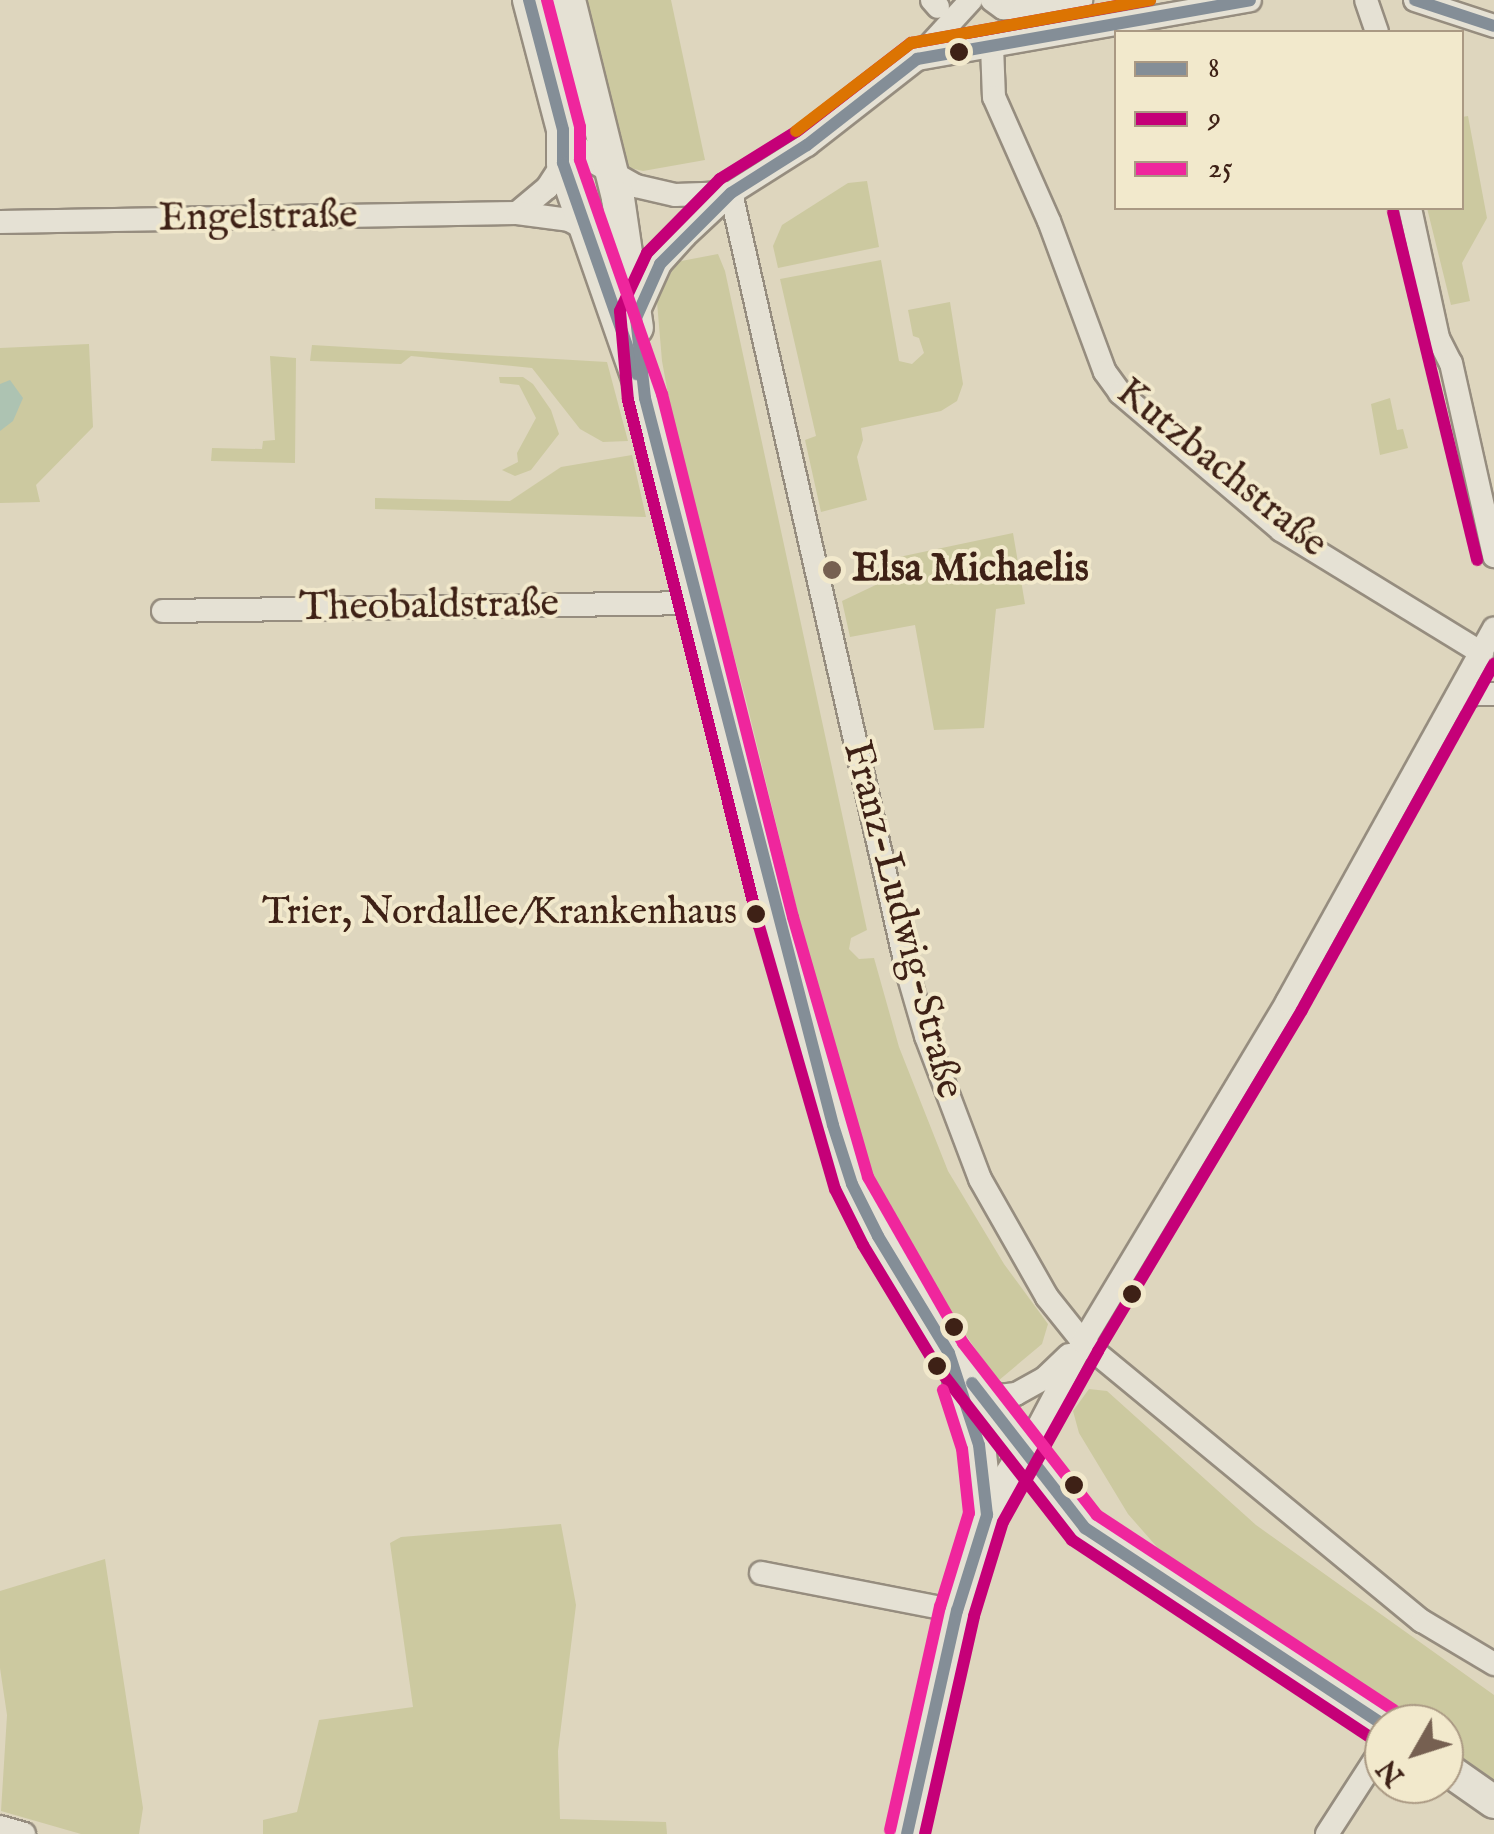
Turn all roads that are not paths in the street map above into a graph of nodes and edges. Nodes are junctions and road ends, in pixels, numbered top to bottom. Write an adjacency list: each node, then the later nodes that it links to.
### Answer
1 (529, 0): 15 (main road)
2 (569, 0): 17 (main road)
3 (971, 0): 14 (street)
4 (992, 0): 5 (street)
5 (1081, 0)
6 (1148, 0): 10 (street)
7 (1250, 0): 10 (street)
8 (1366, 0): 12 (street)
9 (1414, 0): 11 (street)
10 (1181, 12): 13 (street)
11 (1494, 26)
12 (1376, 30)
13 (992, 46): 14 (street); 29 (street, Kutzbachstraße)
14 (917, 60): 18 (street)
15 (563, 130): 16 (main road); 17 (street)
16 (563, 163): 20 (street); 22 (main road)
17 (613, 176): 18 (street); 23 (main road)
18 (732, 193): 23 (street); 32 (street, Franz-Ludwig-Straße)
19 (1410, 210): 25 (street)
20 (517, 214): 21 (street, Engelstraße); 22 (street, Engelstraße)
21 (0, 222)
22 (586, 229): 24 (main road)
23 (636, 318): 24 (main road)
24 (645, 398): 26 (main road)
25 (1492, 545)
26 (696, 603): 27 (street, Theobaldstraße); 33 (main road)
27 (163, 611)
28 (1494, 628): 29 (street)
29 (1482, 653): 31 (street)
30 (1494, 694): 31 (street)
31 (1456, 701): 32 (street)
32 (1083, 1342): 34 (street); 35 (street); 40 (street, Franz-Ludwig-Straße)
33 (949, 1352): 34 (main road); 36 (main road)
34 (971, 1382): 35 (main road)
35 (1024, 1454): 36 (main road); 37 (main road)
36 (992, 1505): 37 (main road); 39 (main road)
37 (1085, 1528): 41 (main road)
38 (761, 1572): 39 (street)
39 (958, 1611): 47 (main road)
40 (1494, 1664)
41 (1364, 1712)
42 (1364, 1777): 48 (street)
43 (1464, 1781): 44 (main road)
44 (1494, 1802)
45 (0, 1828): 46 (street)
46 (24, 1834)
47 (906, 1834)
48 (1328, 1834)

